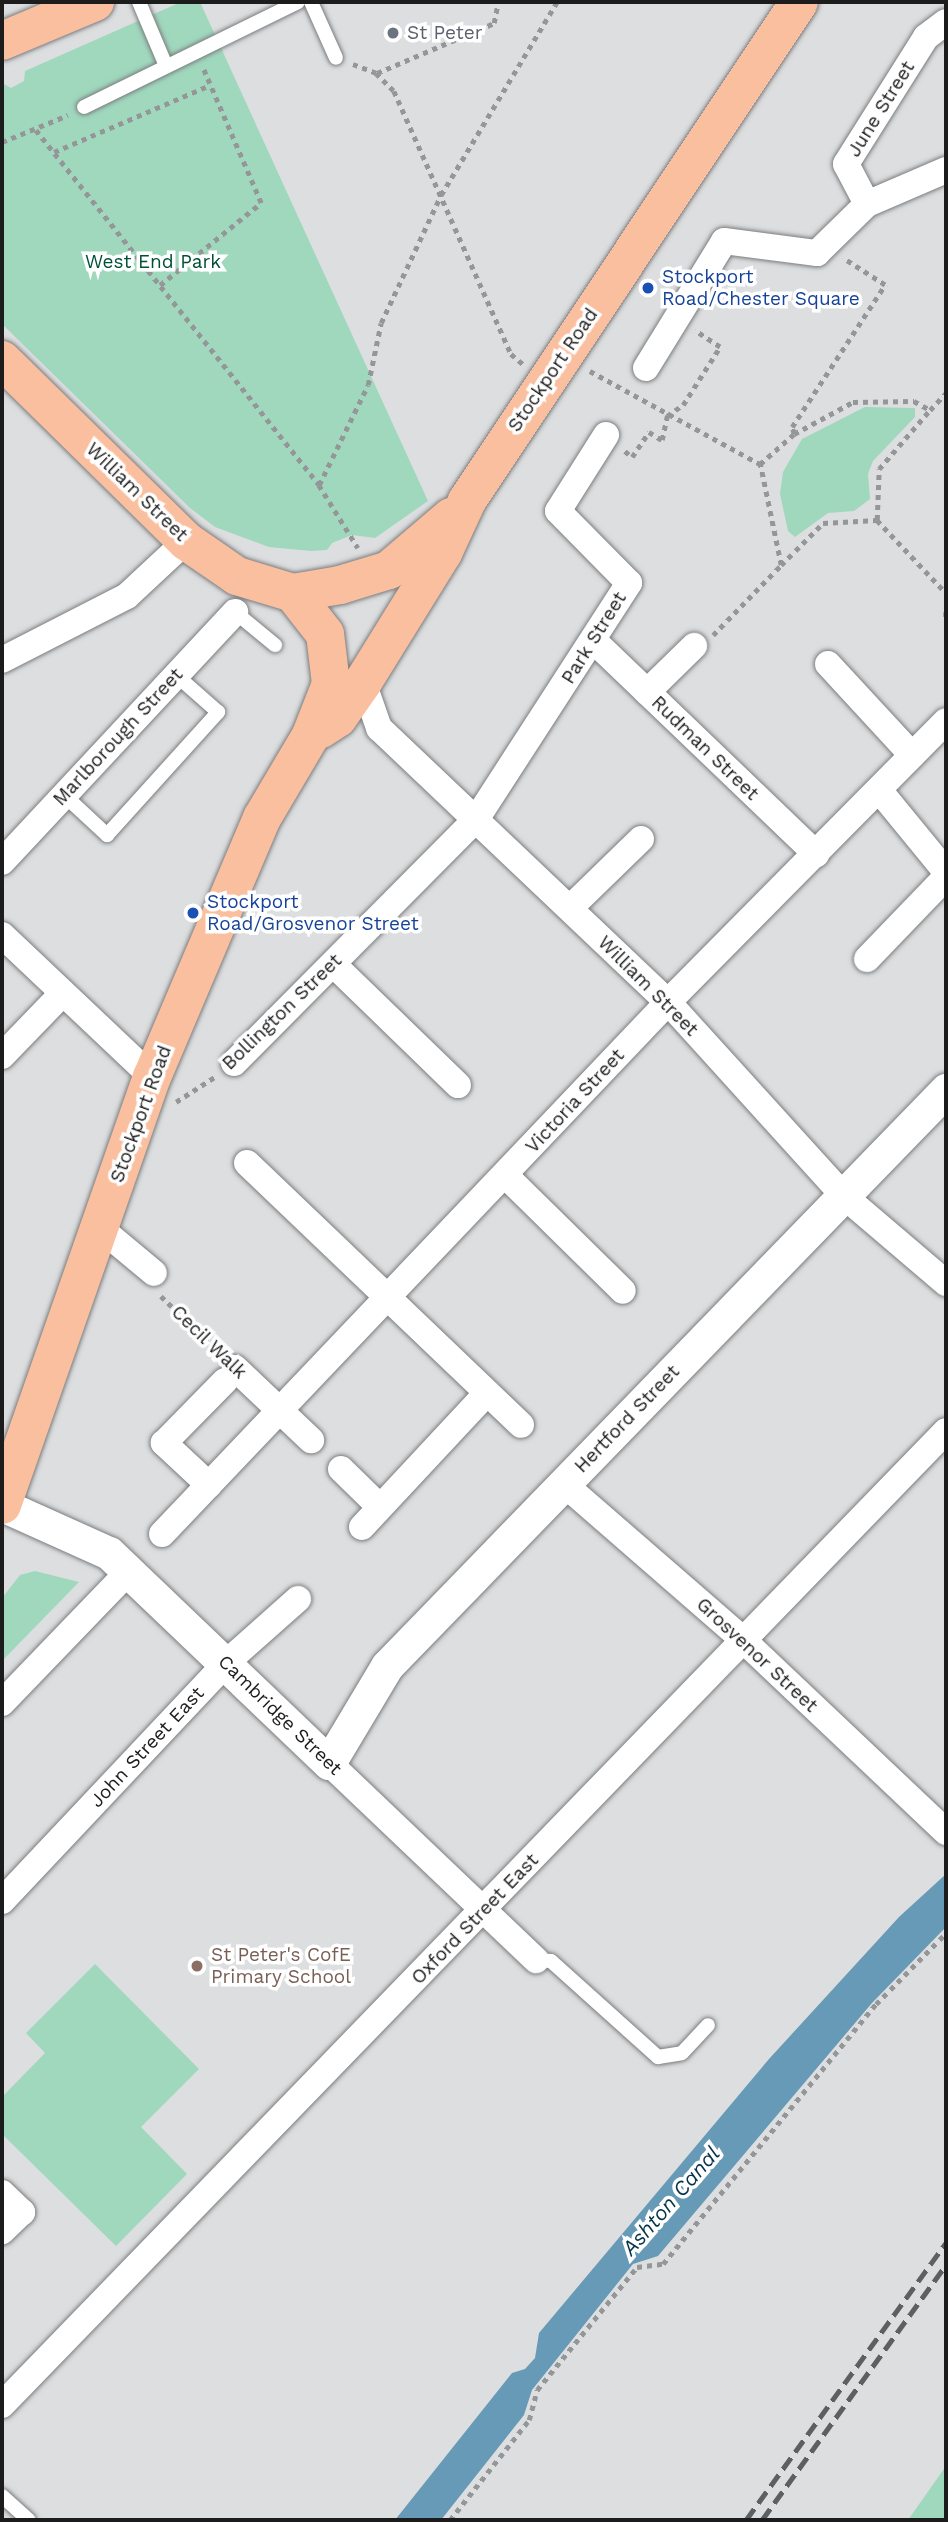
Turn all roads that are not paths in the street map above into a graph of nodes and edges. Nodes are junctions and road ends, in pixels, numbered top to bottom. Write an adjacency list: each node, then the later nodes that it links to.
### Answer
1 (95, 2): 7 (highway)
2 (139, 2): 9 (lane)
3 (298, 2): 9 (lane)
4 (311, 2): 8 (lane)
5 (799, 2): 16 (highway, Stockport Road)
6 (946, 22): 12 (street, June Street)
7 (5, 40)
8 (336, 58)
9 (166, 66): 10 (lane)
10 (84, 107)
11 (946, 170): 12 (street)
12 (867, 204): 14 (street)
13 (2, 360): 17 (highway, William Street)
14 (646, 368)
15 (606, 435): 20 (street, Park Street)
16 (467, 501): 18 (highway); 26 (highway, Stockport Road)
17 (186, 541): 18 (highway, William Street); 23 (street)
18 (293, 593): 29 (highway, Stockport Road)
19 (235, 612): 21 (lane); 25 (street, Marlborough Street)
20 (594, 641): 27 (street, Rudman Street); 33 (street, Park Street)
21 (275, 645)
22 (694, 646): 27 (street)
23 (2, 660)
24 (828, 664): 30 (street)
25 (176, 675): 32 (street, Marlborough Street); 32 (lane)
26 (363, 682): 29 (highway, Stockport Road); 33 (street, William Street)
27 (647, 692): 35 (street, Rudman Street)
28 (946, 721): 30 (street, Victoria Street)
29 (311, 736): 46 (highway, Stockport Road)
30 (912, 755): 31 (street, Victoria Street)
31 (878, 790): 35 (street, Victoria Street); 37 (street)
32 (64, 795): 36 (street, Marlborough Street)
33 (477, 818): 38 (street, William Street); 41 (street, Bollington Street)
34 (641, 839): 38 (street)
35 (816, 854): 43 (street, Victoria Street)
36 (2, 862)
37 (946, 874): 40 (street)
38 (570, 908): 43 (street, William Street)
39 (2, 935): 42 (street)
40 (867, 959)
41 (333, 964): 45 (street, Bollington Street); 47 (street)
42 (61, 995): 44 (street); 46 (street)
43 (668, 1002): 50 (street, Victoria Street); 51 (street, William Street)
44 (2, 1056)
45 (234, 1063)
46 (152, 1077): 52 (highway, Stockport Road)
47 (458, 1085)
48 (943, 1100): 51 (street, Hertford Street)
49 (247, 1163): 56 (street)
50 (505, 1175): 55 (street); 56 (street, Victoria Street)
51 (844, 1196): 54 (street, William Street); 63 (street, Hertford Street)
52 (100, 1228): 53 (street); 64 (highway, Stockport Road)
53 (154, 1273)
54 (946, 1283)
55 (623, 1291)
56 (389, 1299): 57 (street); 58 (street, Victoria Street)
57 (487, 1393): 59 (street); 66 (street)
58 (281, 1411): 61 (street, Cecil Walk); 65 (street, Victoria Street); 65 (street, Cecil Walk)
59 (521, 1425)
60 (946, 1431): 71 (street, Oxford Street East)
61 (311, 1440)
62 (341, 1469): 66 (street)
63 (564, 1484): 71 (street, Grosvenor Street); 74 (street, Hertford Street)
64 (5, 1485): 69 (street, Cambridge Street)
65 (209, 1485): 68 (street, Victoria Street)
66 (380, 1507): 67 (street)
67 (362, 1527)
68 (162, 1534)
69 (130, 1570): 72 (street, Cambridge Street); 73 (street)
70 (298, 1599): 72 (street, John Street East)
71 (742, 1639): 75 (street, Grosvenor Street); 77 (street, Oxford Street East)
72 (227, 1662): 74 (street, Cambridge Street); 76 (street, John Street East)
73 (2, 1703)
74 (329, 1763): 77 (street, Cambridge Street)
75 (946, 1832)
76 (2, 1901)
77 (482, 1912): 78 (street, Cambridge Street); 82 (street, Oxford Street East)
78 (536, 1959): 79 (lane)
79 (708, 2025)
80 (2, 2193): 81 (street)
81 (2, 2231)
82 (2, 2405)
83 (2, 2496): 84 (lane)
84 (29, 2520)

